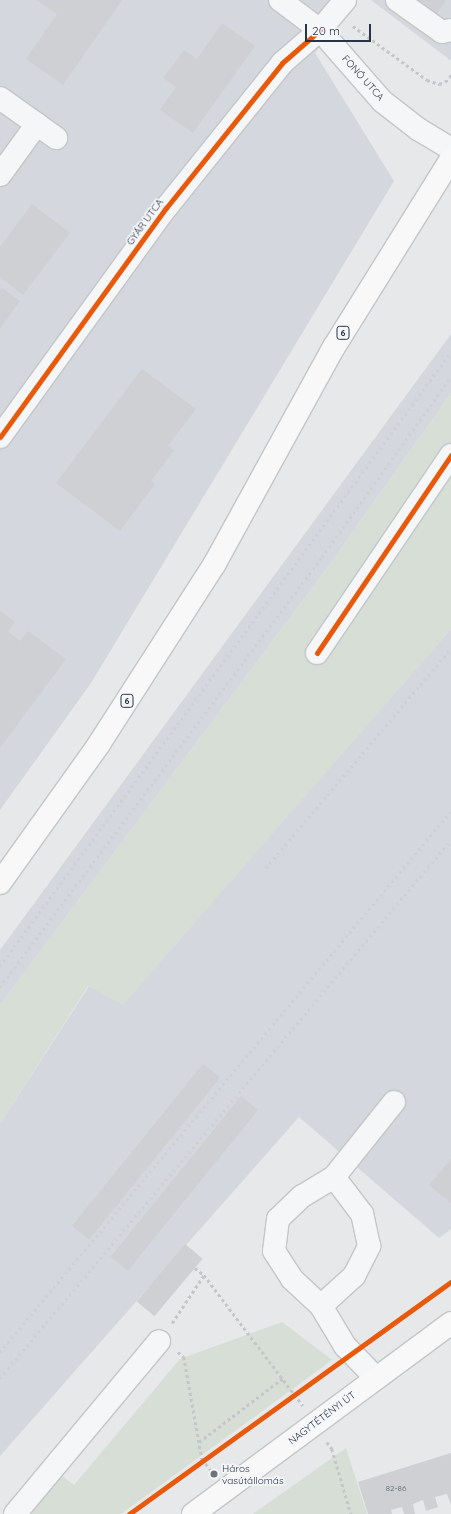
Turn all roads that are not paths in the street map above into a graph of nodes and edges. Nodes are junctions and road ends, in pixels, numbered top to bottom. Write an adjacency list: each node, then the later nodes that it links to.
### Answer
1 (280, 0): 4 (street, FONÓ UTCA)
2 (396, 0): 5 (street)
3 (340, 7): 4 (street, GYÁR UTCA)
4 (320, 30): 9 (street, FONÓ UTCA); 12 (street, GYÁR UTCA)
5 (451, 30)
6 (0, 98): 7 (street)
7 (37, 124): 8 (street); 11 (street)
8 (56, 138)
9 (451, 149)
10 (451, 159): 15 (main road, 6)
11 (0, 175)
12 (2, 430)
13 (451, 456): 14 (street)
14 (317, 653)
15 (0, 883)
16 (394, 1102): 17 (street)
17 (334, 1177): 18 (street); 18 (street)
18 (321, 1306): 21 (street)
19 (451, 1322): 21 (main road, NAGYTÉTÉNYI ÚT)
20 (160, 1340): 22 (street)
21 (376, 1378): 23 (main road, NAGYTÉTÉNYI ÚT)
22 (15, 1514)
23 (193, 1514)

